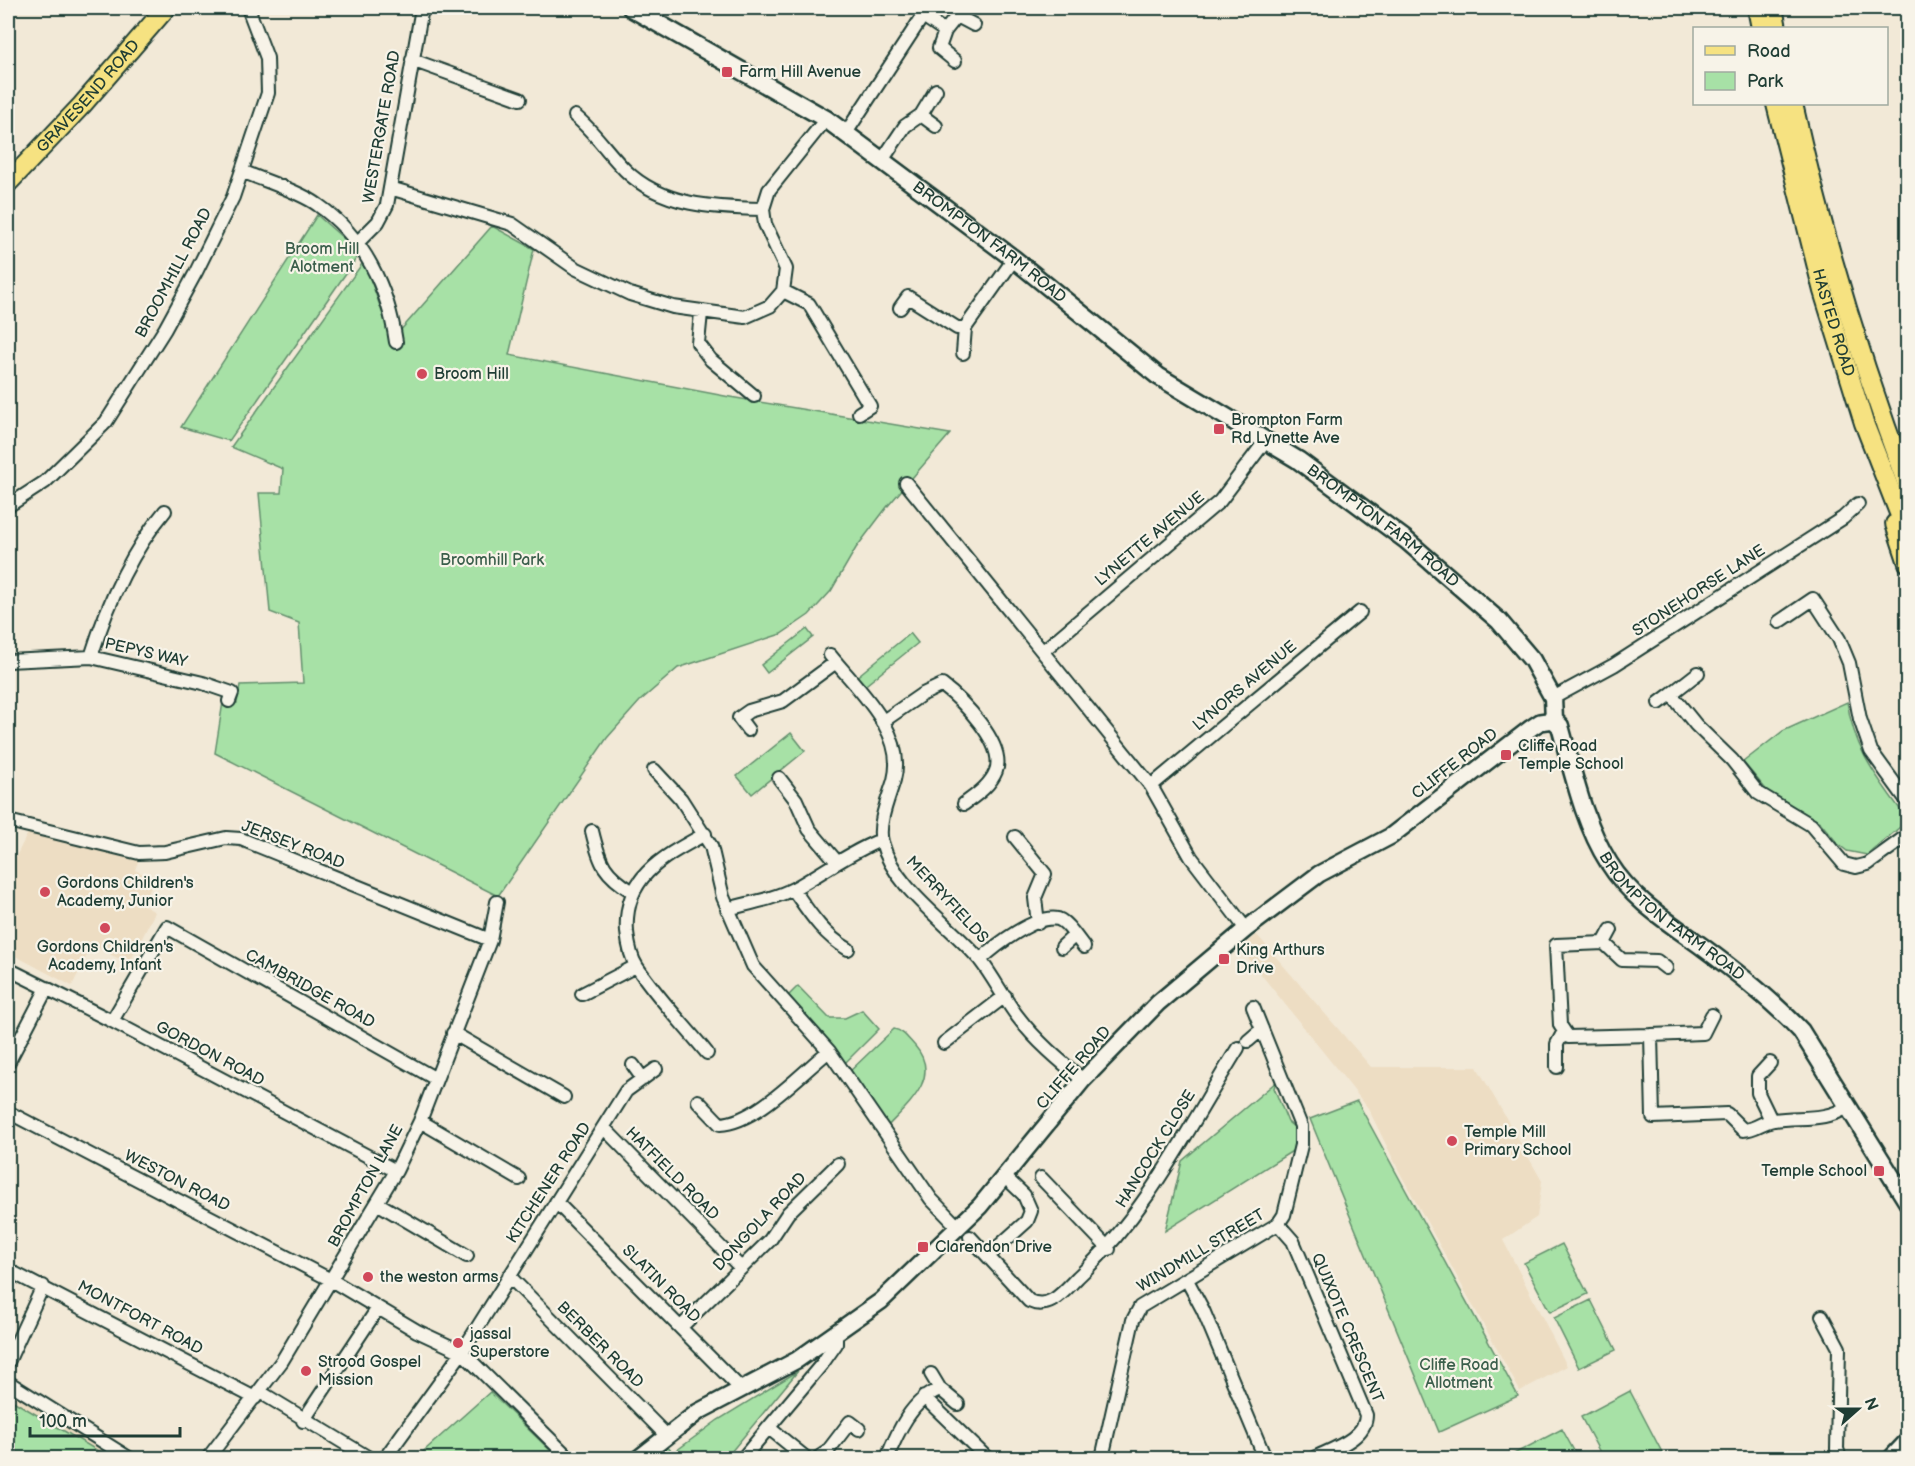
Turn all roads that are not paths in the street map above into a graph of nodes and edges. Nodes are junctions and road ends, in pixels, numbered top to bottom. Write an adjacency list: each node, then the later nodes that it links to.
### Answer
1 (166, 8): 25 (main road, GRAVESEND ROAD)
2 (248, 8): 24 (street, BROOMHILL ROAD)
3 (422, 8): 12 (street, WESTERGATE ROAD)
4 (631, 8): 20 (main road, BROMPTON FARM ROAD)
5 (1757, 8): 9 (main road)
6 (1773, 8): 10 (main road)
7 (925, 12): 11 (street); 22 (street)
8 (972, 19): 11 (street)
9 (1761, 27)
10 (1778, 27)
11 (945, 31): 13 (street)
12 (412, 60): 15 (street); 26 (street, WESTERGATE ROAD)
13 (949, 60)
14 (936, 90): 18 (street)
15 (520, 99)
16 (1776, 105): 38 (main road, HASTED ROAD)
17 (1793, 105): 40 (main road, HASTED ROAD)
18 (921, 115): 21 (street); 23 (street)
19 (575, 116): 27 (street)
20 (826, 119): 22 (main road, BROMPTON FARM ROAD); 27 (street)
21 (936, 126)
22 (846, 133): 23 (main road, BROMPTON FARM ROAD)
23 (883, 159): 29 (main road, BROMPTON FARM ROAD)
24 (242, 171): 28 (street); 45 (street, BROOMHILL ROAD)
25 (8, 183)
26 (390, 188): 28 (street, WESTERGATE ROAD); 32 (street)
27 (763, 208): 30 (street)
28 (358, 242): 34 (street)
29 (1014, 259): 33 (street); 39 (main road, BROMPTON FARM ROAD)
30 (783, 291): 32 (street); 37 (street)
31 (900, 308): 33 (street)
32 (701, 313): 36 (street)
33 (965, 328): 35 (street)
34 (396, 342)
35 (963, 353)
36 (754, 396)
37 (859, 413)
38 (1864, 423): 47 (main road, HASTED ROAD); 48 (main road)
39 (1266, 440): 51 (street, LYNETTE AVENUE); 56 (main road, BROMPTON FARM ROAD)
40 (1892, 446): 41 (main road); 43 (main road, HASTED ROAD)
41 (1908, 478)
42 (906, 483): 51 (street)
43 (1908, 488)
44 (1858, 504): 56 (street, STONEHORSE LANE)
45 (8, 506)
46 (165, 511): 52 (street)
47 (1908, 536)
48 (1908, 563)
49 (1360, 612): 64 (street, LYNORS AVENUE)
50 (1779, 622): 65 (street)
51 (1043, 651): 64 (street)
52 (92, 657): 53 (street, PEPYS WAY); 57 (street, PEPYS WAY)
53 (8, 661)
54 (1698, 673): 55 (street)
55 (1671, 694): 58 (street); 71 (street)
56 (1553, 698): 59 (main road, BROMPTON FARM ROAD)
57 (229, 700)
58 (1659, 704)
59 (1554, 720): 79 (street, CLIFFE ROAD); 116 (main road, BROMPTON FARM ROAD)
60 (882, 722): 61 (street); 66 (street); 72 (street)
61 (748, 730)
62 (654, 770): 69 (street)
63 (779, 778): 73 (street)
64 (1151, 786): 79 (street)
65 (1908, 802)
66 (964, 804)
67 (8, 821): 82 (street, JERSEY ROAD)
68 (592, 831): 75 (street)
69 (705, 834): 75 (street); 77 (street)
70 (1016, 837): 78 (street)
71 (1907, 838)
72 (881, 840): 73 (street); 87 (street, MERRYFIELDS)
73 (837, 862): 74 (street)
74 (793, 889): 77 (street); 86 (street)
75 (633, 892): 88 (street)
76 (497, 902): 82 (street, BROMPTON LANE)
77 (727, 909): 104 (street)
78 (1038, 923): 81 (street); 87 (street)
79 (1246, 929): 113 (street, CLIFFE ROAD)
80 (1611, 930): 83 (street)
81 (1075, 935): 84 (street); 85 (street)
82 (490, 940): 99 (street, BROMPTON LANE)
83 (1604, 943): 89 (street); 98 (street)
84 (1062, 947)
85 (1084, 947)
86 (848, 949)
87 (980, 960): 93 (street, MERRYFIELDS)
88 (636, 966): 92 (street); 105 (street)
89 (1666, 968)
90 (8, 969): 91 (street, GORDON ROAD)
91 (47, 988): 96 (street, GORDON ROAD); 106 (street)
92 (582, 994)
93 (1005, 996): 102 (street); 113 (street, MERRYFIELDS)
94 (1253, 1007): 97 (street, WINDMILL STREET)
95 (1712, 1015): 100 (street)
96 (112, 1021): 111 (street, CAMBRIDGE ROAD); 122 (street, GORDON ROAD)
97 (1262, 1029): 101 (street); 129 (street, WINDMILL STREET)
98 (1564, 1031): 100 (street); 109 (street)
99 (453, 1033): 111 (street, BROMPTON LANE); 114 (street)
100 (1651, 1035): 118 (street)
101 (1248, 1041)
102 (944, 1043)
103 (1238, 1048): 131 (street, HANCOCK CLOSE)
104 (829, 1052): 115 (street); 130 (street)
105 (707, 1053)
106 (8, 1063)
107 (1770, 1063): 118 (street)
108 (633, 1065): 112 (street)
109 (1557, 1067)
110 (656, 1070): 112 (street, KITCHENER ROAD)
111 (436, 1079): 119 (street, BROMPTON LANE)
112 (643, 1079): 120 (street, KITCHENER ROAD)
113 (1083, 1080): 123 (street, CLIFFE ROAD)
114 (564, 1097)
115 (698, 1101)
116 (1849, 1107): 118 (street); 128 (main road, BROMPTON FARM ROAD)
117 (8, 1112): 137 (street, WESTON ROAD)
118 (1771, 1120)
119 (420, 1121): 122 (street, BROMPTON LANE); 125 (street)
120 (604, 1128): 126 (street, KITCHENER ROAD); 134 (street, HATFIELD ROAD)
121 (838, 1164): 134 (street, DONGOLA ROAD)
122 (396, 1171): 127 (street, BROMPTON LANE)
123 (1005, 1177): 130 (street, CLIFFE ROAD); 133 (street)
124 (1041, 1178): 131 (street)
125 (519, 1179)
126 (556, 1202): 136 (street, KITCHENER ROAD); 142 (street, SLATIN ROAD)
127 (377, 1203): 132 (street); 137 (street, BROMPTON LANE)
128 (1908, 1203)
129 (1278, 1224): 138 (street, WINDMILL STREET); 170 (street, QUIXOTE CRESCENT)
130 (964, 1232): 133 (street, HANCOCK CLOSE); 143 (street, CLIFFE ROAD)
131 (1109, 1249): 133 (street, HANCOCK CLOSE)
132 (467, 1256)
133 (988, 1256)
134 (741, 1268): 142 (street, DONGOLA ROAD)
135 (8, 1270): 139 (street, MONTFORT ROAD)
136 (509, 1276): 144 (street, KITCHENER ROAD); 155 (street, BERBER ROAD)
137 (331, 1280): 140 (street, WESTON ROAD); 150 (street, BROMPTON LANE)
138 (1187, 1280): 168 (street, WINDMILL STREET); 169 (street)
139 (43, 1286): 145 (street); 150 (street, MONTFORT ROAD)
140 (378, 1308): 144 (street, WESTON ROAD); 152 (street)
141 (1822, 1316): 171 (street)
142 (681, 1327): 148 (street, SLATIN ROAD)
143 (836, 1334): 148 (street, CLIFFE ROAD); 153 (street)
144 (462, 1352): 160 (street, KITCHENER ROAD); 161 (street, WESTON ROAD)
145 (8, 1362)
146 (931, 1374): 149 (street)
147 (8, 1382): 158 (street)
148 (742, 1389): 155 (street, CLIFFE ROAD)
149 (932, 1393): 151 (street); 166 (street); 167 (street)
150 (258, 1395): 152 (street, MONTFORT ROAD); 157 (street, BROMPTON LANE)
151 (958, 1404)
152 (303, 1421): 159 (street, MONTFORT ROAD)
153 (769, 1428): 163 (street); 164 (street)
154 (860, 1429): 165 (street)
155 (667, 1436): 162 (street, CLIFFE ROAD)
156 (1908, 1441): 172 (main road)
157 (215, 1456)
158 (129, 1458)
159 (369, 1458)
160 (385, 1458)
161 (569, 1458)
162 (639, 1458)
163 (743, 1458)
164 (806, 1458)
165 (818, 1458)
166 (887, 1458)
167 (987, 1458)
168 (1102, 1458)
169 (1265, 1458)
170 (1314, 1458)
171 (1840, 1458)
172 (1892, 1458)

